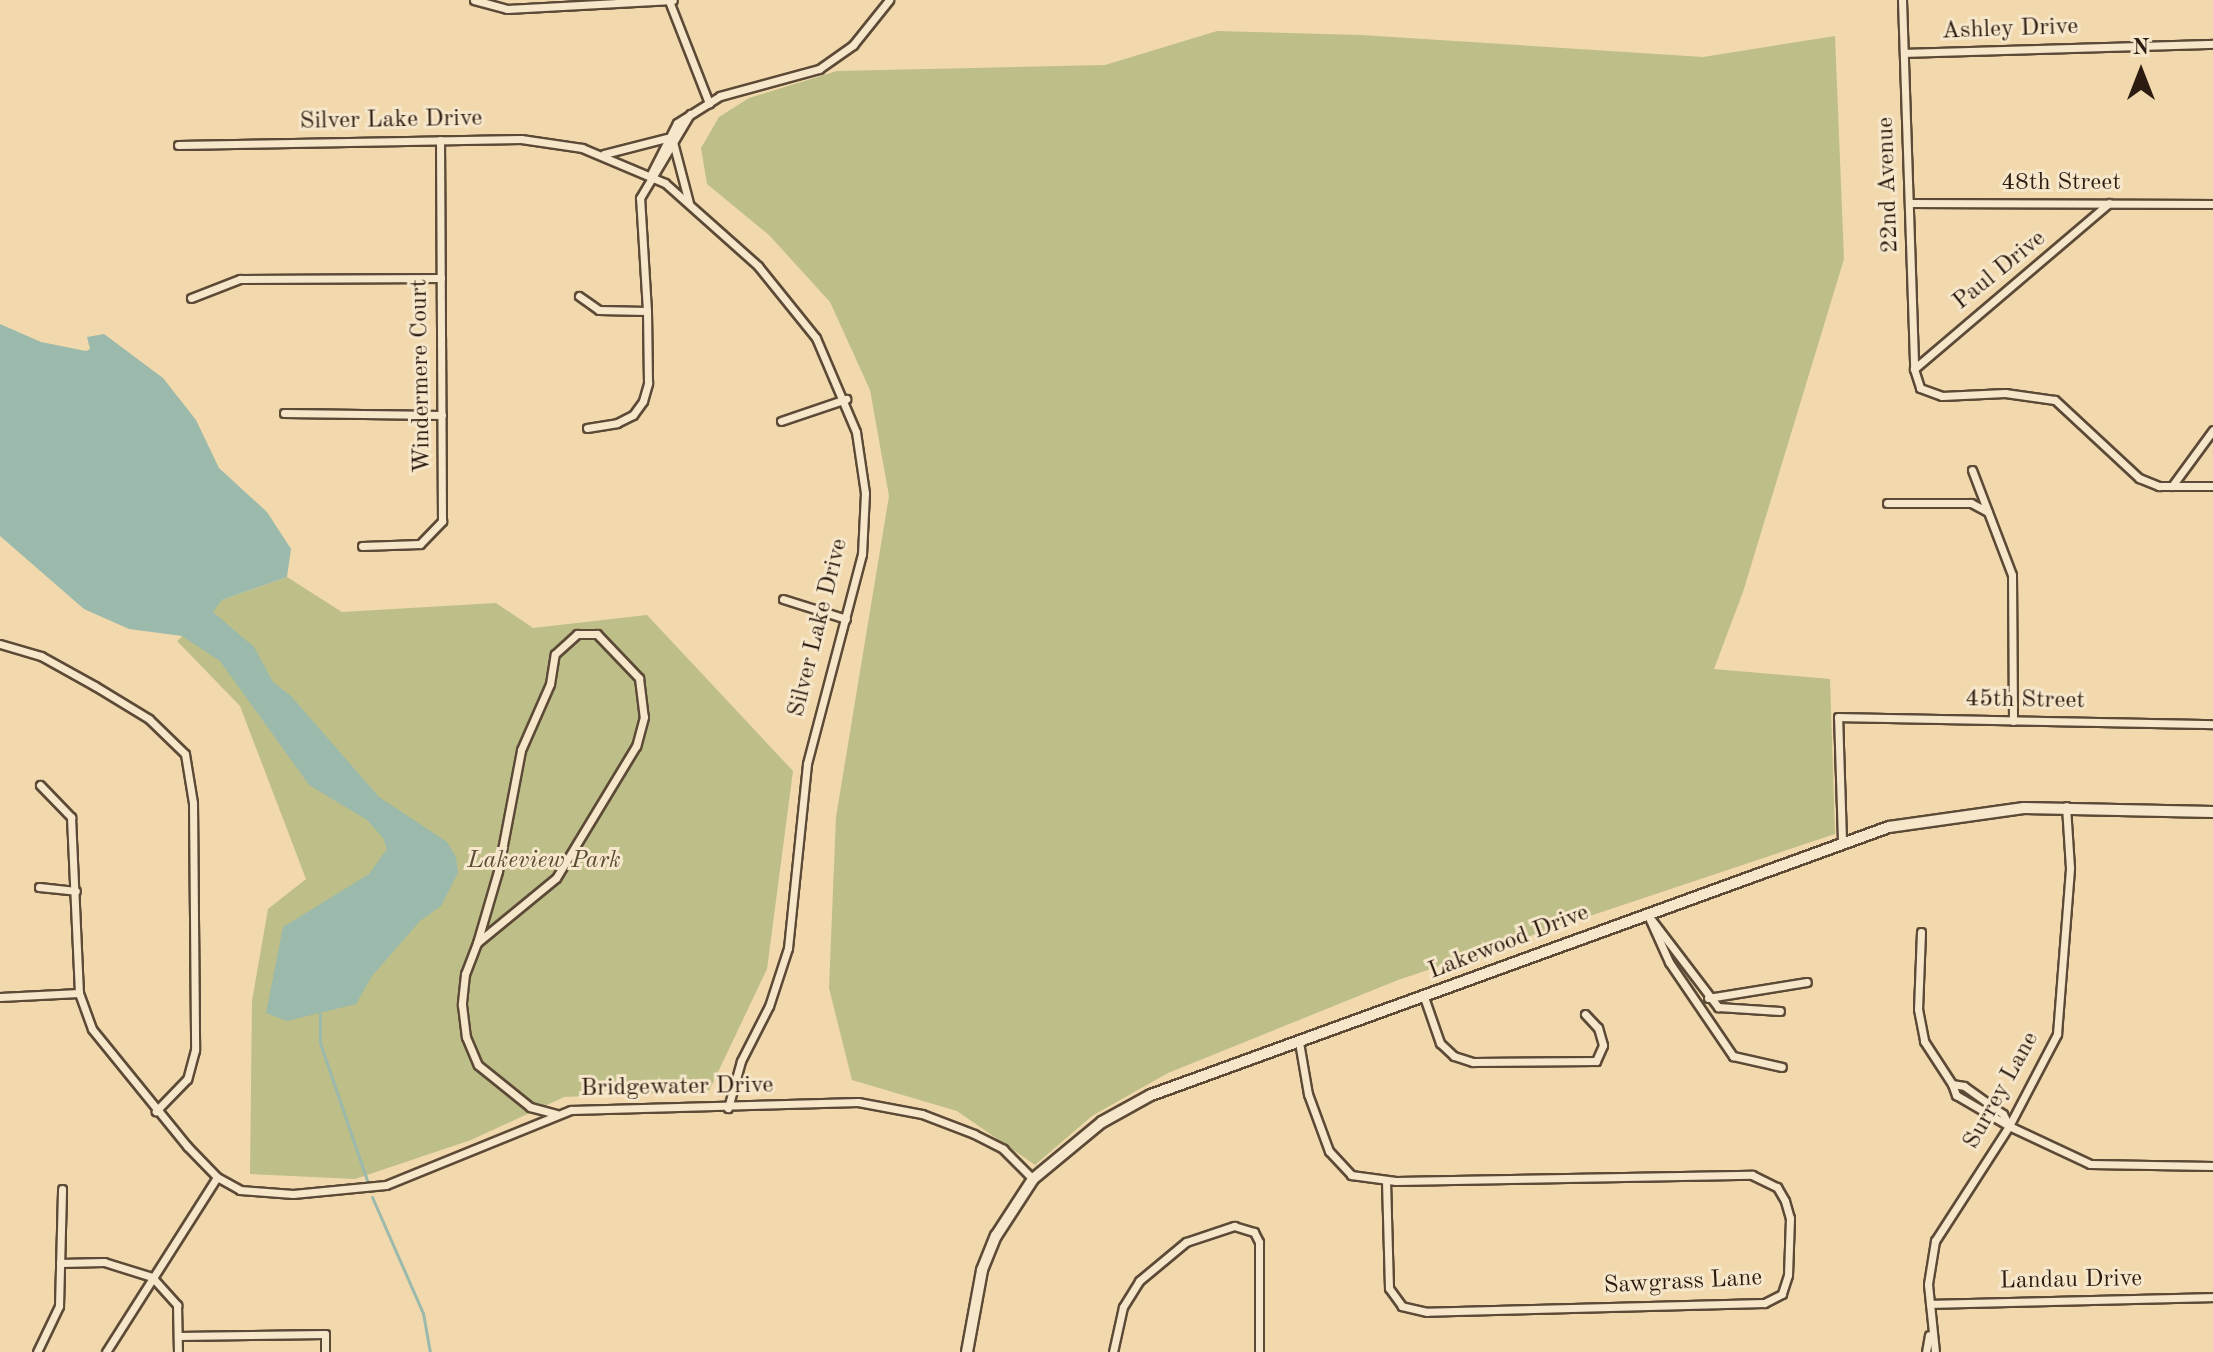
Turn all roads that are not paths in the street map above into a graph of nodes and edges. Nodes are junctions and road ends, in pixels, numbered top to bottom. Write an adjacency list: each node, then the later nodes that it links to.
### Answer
1 (474, 0): 2 (street)
2 (671, 0): 7 (street)
3 (889, 0): 7 (street)
4 (1902, 0): 6 (street, 22nd Avenue)
5 (2213, 44): 6 (street, Ashley Drive)
6 (1905, 53): 13 (street, 22nd Avenue)
7 (709, 103): 9 (street)
8 (440, 140): 10 (street, Silver Lake Drive); 11 (street, Silver Lake Drive); 17 (street, Windermere Court)
9 (670, 140): 11 (street, Silver Lake Drive); 12 (street); 16 (street)
10 (178, 145)
11 (602, 155): 12 (street, Silver Lake Drive)
12 (650, 176): 16 (street, Silver Lake Drive); 20 (street)
13 (1910, 203): 14 (street, 48th Street); 21 (street, 22nd Avenue)
14 (2109, 203): 15 (street, 48th Street); 21 (street, Paul Drive)
15 (2213, 204)
16 (690, 205): 22 (street, Silver Lake Drive)
17 (441, 278): 19 (street); 24 (street, Windermere Court)
18 (579, 296): 20 (street)
19 (191, 298)
20 (647, 311): 26 (street)
21 (1914, 369): 29 (street)
22 (846, 399): 25 (street); 35 (street, Silver Lake Drive)
23 (284, 413): 24 (street)
24 (442, 415): 33 (street, Windermere Court)
25 (781, 421)
26 (587, 428)
27 (2213, 430): 29 (street)
28 (1972, 470): 32 (street)
29 (2172, 486): 30 (street)
30 (2213, 486)
31 (1887, 503): 32 (street)
32 (1988, 512): 37 (street)
33 (362, 546)
34 (783, 599): 35 (street)
35 (846, 619): 57 (street, Silver Lake Drive)
36 (0, 644): 58 (street)
37 (2013, 721): 38 (street, 45th Street); 42 (street, 45th Street)
38 (2213, 724)
39 (40, 785): 44 (street, Bridgewater Drive)
40 (2066, 806): 41 (street, Lakewood Drive); 42 (street, Lakewood Drive); 60 (street, Surrey Lane)
41 (2213, 812)
42 (1842, 841): 45 (street, Lakewood Drive)
43 (39, 887): 44 (street)
44 (76, 891): 49 (street, Bridgewater Drive)
45 (1647, 913): 51 (street, Lakewood Drive); 52 (street); 56 (street)
46 (1921, 932): 60 (street)
47 (477, 943): 47 (street); 59 (street)
48 (1807, 982): 52 (street)
49 (79, 993): 50 (street); 58 (street, Bridgewater Drive)
50 (0, 997)
51 (1424, 997): 54 (street); 55 (street, Lakewood Drive)
52 (1708, 998): 53 (street)
53 (1780, 1011)
54 (1585, 1014)
55 (1299, 1042): 63 (street, Lakewood Drive); 64 (street, Sawgrass Lane)
56 (1782, 1067)
57 (728, 1108): 59 (street, Bridgewater Drive); 63 (street, Bridgewater Drive)
58 (156, 1111): 62 (street, Bridgewater Drive)
59 (556, 1114): 62 (street, Bridgewater Drive)
60 (2009, 1126): 61 (street); 69 (street, Surrey Lane)
61 (2213, 1166)
62 (217, 1177): 67 (street)
63 (1033, 1179): 76 (street, Lakewood Drive)
64 (1386, 1180): 64 (street, Sawgrass Lane)
65 (62, 1189): 66 (street)
66 (60, 1263): 67 (street); 72 (street)
67 (152, 1277): 71 (street); 73 (street)
68 (2213, 1297): 69 (street, Landau Drive)
69 (1930, 1304): 70 (street, Surrey Lane)
70 (1930, 1333): 79 (street, Surrey Lane); 80 (street, Surrey Lane)
71 (178, 1336): 74 (street); 75 (street)
72 (37, 1352)
73 (106, 1352)
74 (178, 1352)
75 (325, 1352)
76 (967, 1352)
77 (1113, 1352): 78 (street)
78 (1259, 1352)
79 (1926, 1352)
80 (1935, 1352)

